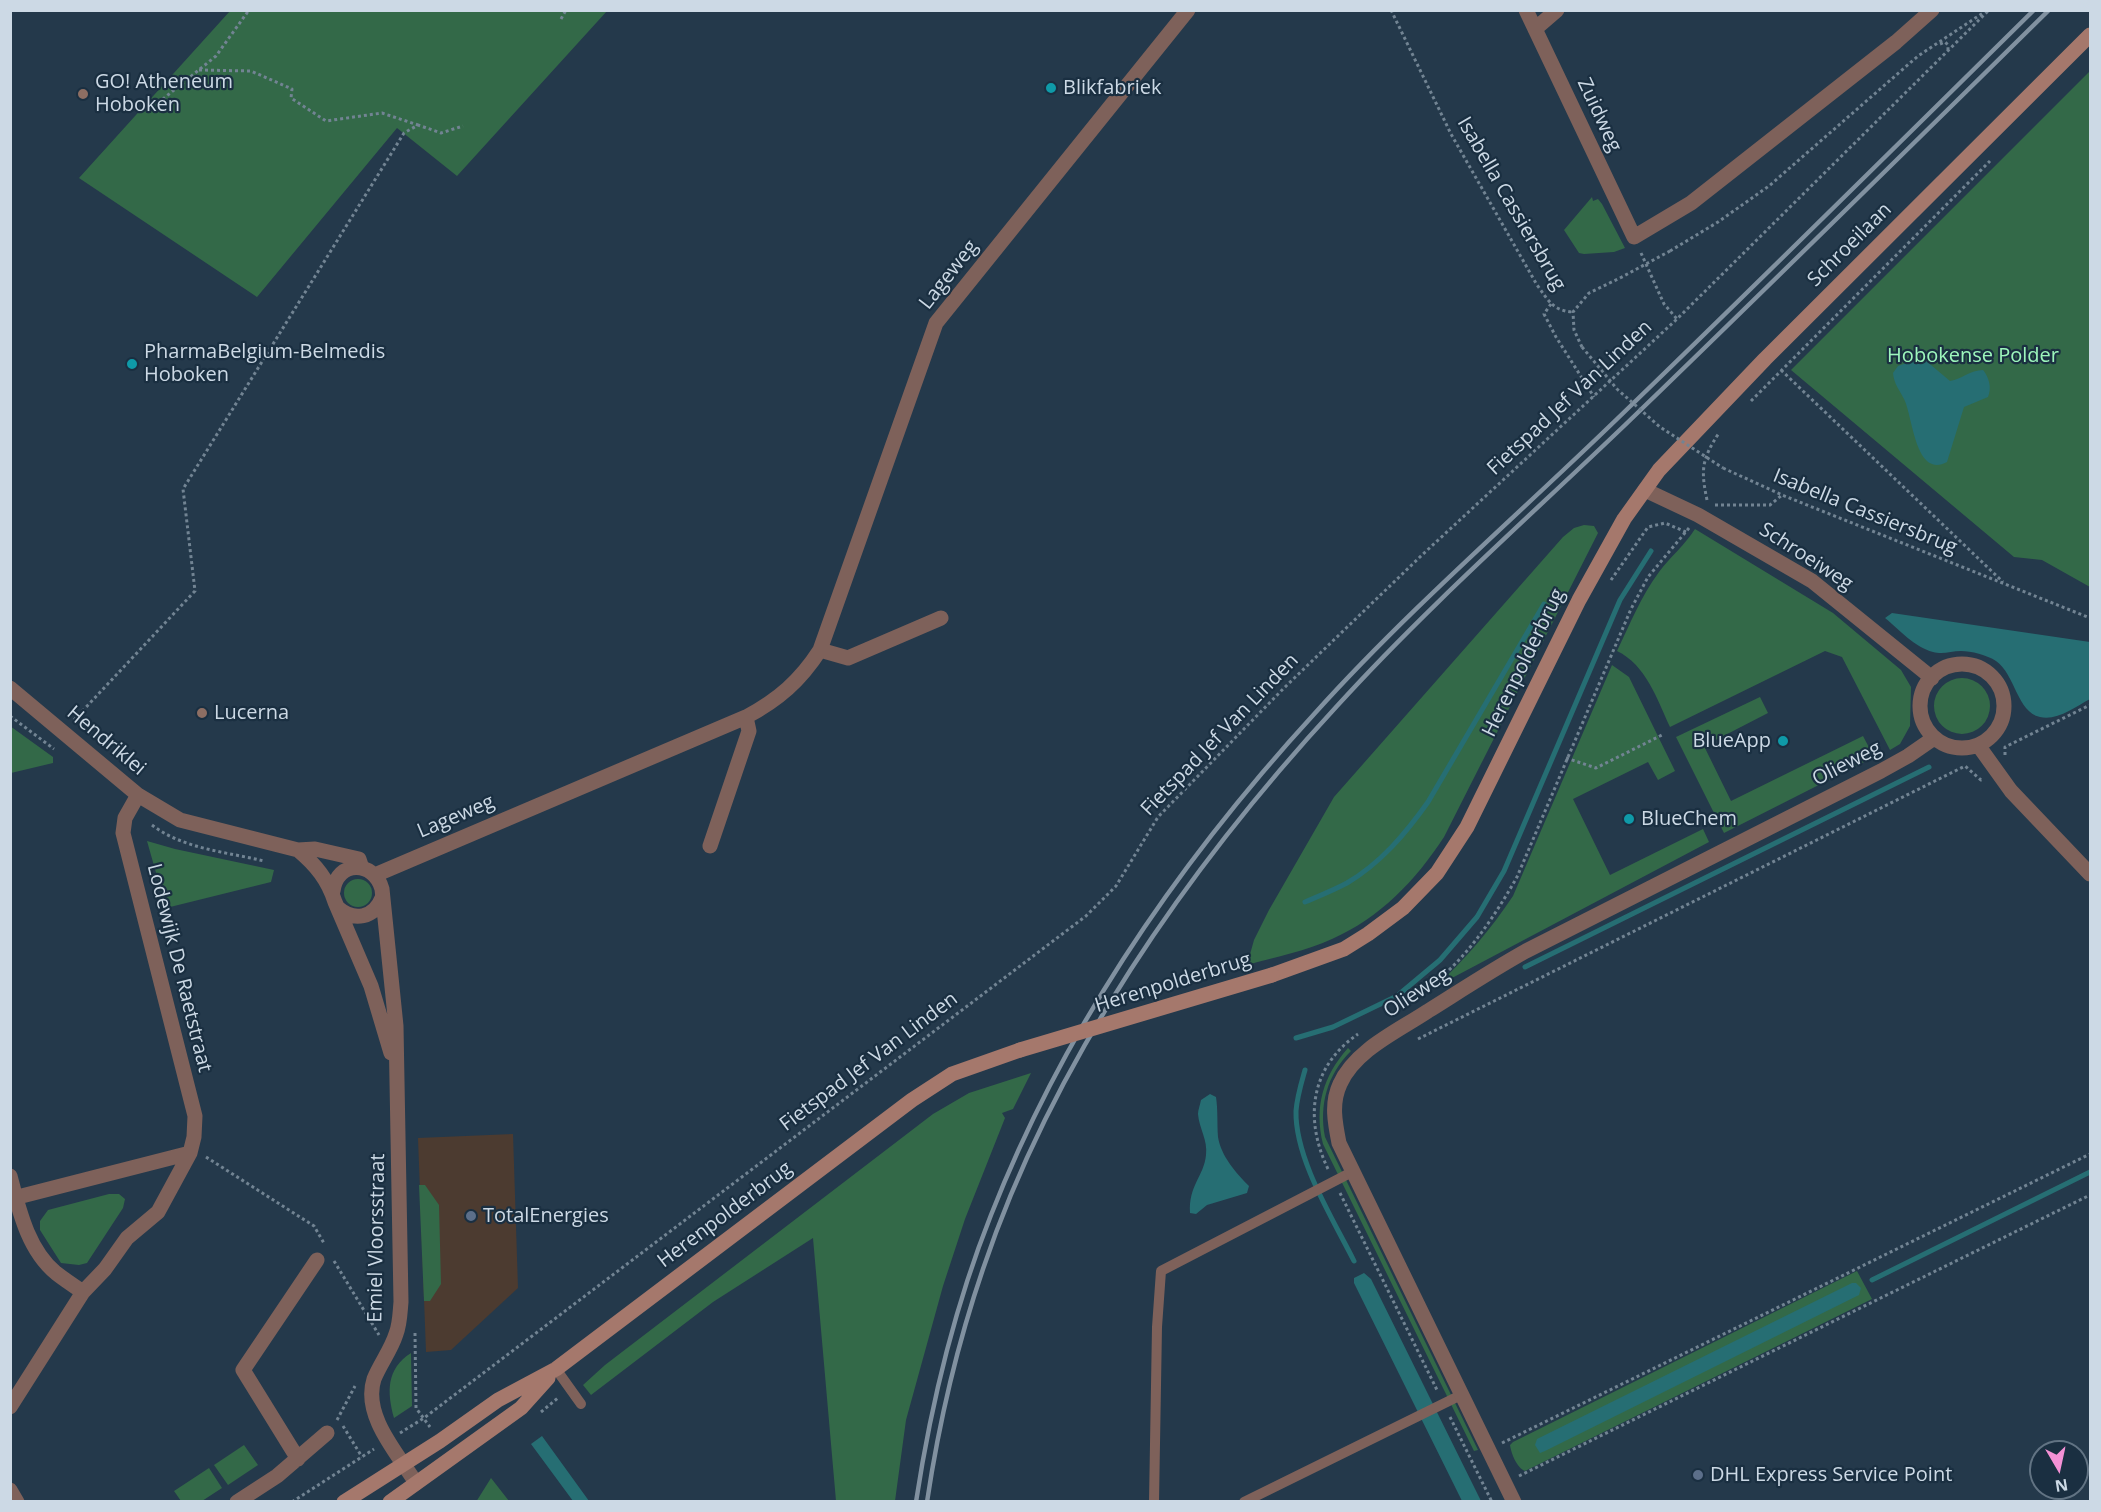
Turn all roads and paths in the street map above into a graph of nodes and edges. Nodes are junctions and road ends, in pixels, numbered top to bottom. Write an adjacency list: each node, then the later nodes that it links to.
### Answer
1 (249, 10): 14 (path)
2 (566, 10): 9 (path)
3 (1188, 10): 35 (street, Lageweg)
4 (1391, 10): 20 (path, Isabella Cassiersbrug)
5 (1526, 10): 10 (street, Zuidweg)
6 (1557, 10): 10 (street)
7 (1932, 10): 19 (street)
8 (1988, 10): 12 (path); 13 (path, Fietspad Jef Van Linden)
9 (561, 19)
10 (1535, 29): 19 (street, Zuidweg)
11 (2091, 35): 27 (street, Schroeilaan)
12 (1936, 45): 13 (path); 21 (path, bridge)
13 (1947, 52): 22 (path, Fietspad Jef Van Linden)
14 (199, 70): 15 (path); 16 (path)
15 (158, 104)
16 (418, 125): 17 (path); 40 (path)
17 (463, 126)
18 (1990, 161): 23 (path)
19 (1634, 237): 22 (path)
20 (1551, 304): 21 (path, Isabella Cassiersbrug); 24 (path)
21 (1573, 312): 28 (path, Isabella Cassiersbrug, bridge)
22 (1677, 319): 24 (path, Fietspad Jef Van Linden)
23 (1781, 370): 25 (path); 32 (path, Isabella Cassiersbrug)
24 (1594, 397): 79 (path, Fietspad Jef Van Linden)
25 (1747, 404)
26 (1724, 426): 30 (path)
27 (1645, 490): 30 (street, Schroeiweg); 71 (street, Herenpolderbrug, bridge)
28 (1782, 495): 29 (path); 32 (path, Isabella Cassiersbrug)
29 (1730, 506)
30 (1698, 515): 36 (street, Schroeiweg)
31 (1686, 532): 44 (path)
32 (2005, 583): 34 (path, Isabella Cassiersbrug)
33 (941, 618): 35 (street)
34 (2091, 618)
35 (820, 650): 39 (street, Lageweg)
36 (1932, 678): 42 (street); 43 (street)
37 (10, 688): 40 (street, Hendriklei)
38 (2091, 705): 45 (path)
39 (746, 717): 48 (street); 51 (street, Lageweg)
40 (63, 732): 46 (street, Hendriklei)
41 (1664, 734): 44 (path)
42 (1934, 738): 43 (street); 62 (street, Olieweg)
43 (1978, 746): 45 (street)
44 (1566, 758): 56 (path)
45 (1996, 770): 52 (street); 58 (path)
46 (138, 795): 49 (street, Hendriklei); 60 (street, Lodewijk De Raetstraat)
47 (198, 846): 50 (path)
48 (710, 846)
49 (298, 850): 51 (street); 53 (street, Emiel Vloorsstraat)
50 (266, 861)
51 (369, 871): 53 (street); 54 (street, Emiel Vloorsstraat)
52 (2091, 874)
53 (333, 891): 55 (street, Emiel Vloorsstraat)
54 (382, 898): 55 (street); 59 (street, Emiel Vloorsstraat)
55 (338, 908): 59 (street, Emiel Vloorsstraat)
56 (1395, 1010)
57 (1358, 1034): 64 (path)
58 (1416, 1040)
59 (396, 1070): 85 (street, Emiel Vloorsstraat)
60 (190, 1154): 66 (street); 67 (path); 69 (street, Lodewijk De Raetstraat)
61 (2091, 1154): 82 (path)
62 (1352, 1172): 64 (lane); 74 (street, Olieweg)
63 (10, 1176): 66 (street)
64 (1329, 1184): 76 (path); 94 (lane)
65 (2091, 1195): 86 (path)
66 (13, 1198): 69 (street)
67 (326, 1247)
68 (324, 1259): 70 (path); 84 (street)
69 (83, 1293): 77 (street, Lodewijk De Raetstraat)
70 (383, 1332)
71 (556, 1369): 73 (lane); 85 (street, Herenpolderbrug); 87 (street, Herenpolderbrug)
72 (359, 1378): 80 (path)
73 (569, 1386): 75 (lane); 78 (path)
74 (1461, 1395): 76 (lane); 82 (street, Olieweg)
75 (581, 1404)
76 (1440, 1406): 83 (path); 95 (lane)
77 (10, 1407)
78 (540, 1413)
79 (424, 1418)
80 (338, 1419): 81 (path); 91 (path)
81 (327, 1433): 84 (street)
82 (1488, 1449): 83 (path); 97 (street, Olieweg)
83 (1470, 1457): 96 (path)
84 (298, 1459): 90 (street)
85 (405, 1464): 87 (street, Emiel Vloorsstraat); 92 (street)
86 (1519, 1476)
87 (416, 1483): 93 (street)
88 (10, 1490): 89 (street)
89 (17, 1502)
90 (237, 1502)
91 (292, 1502)
92 (344, 1502)
93 (390, 1502)
94 (1154, 1502)
95 (1244, 1502)
96 (1492, 1502)
97 (1514, 1502)

